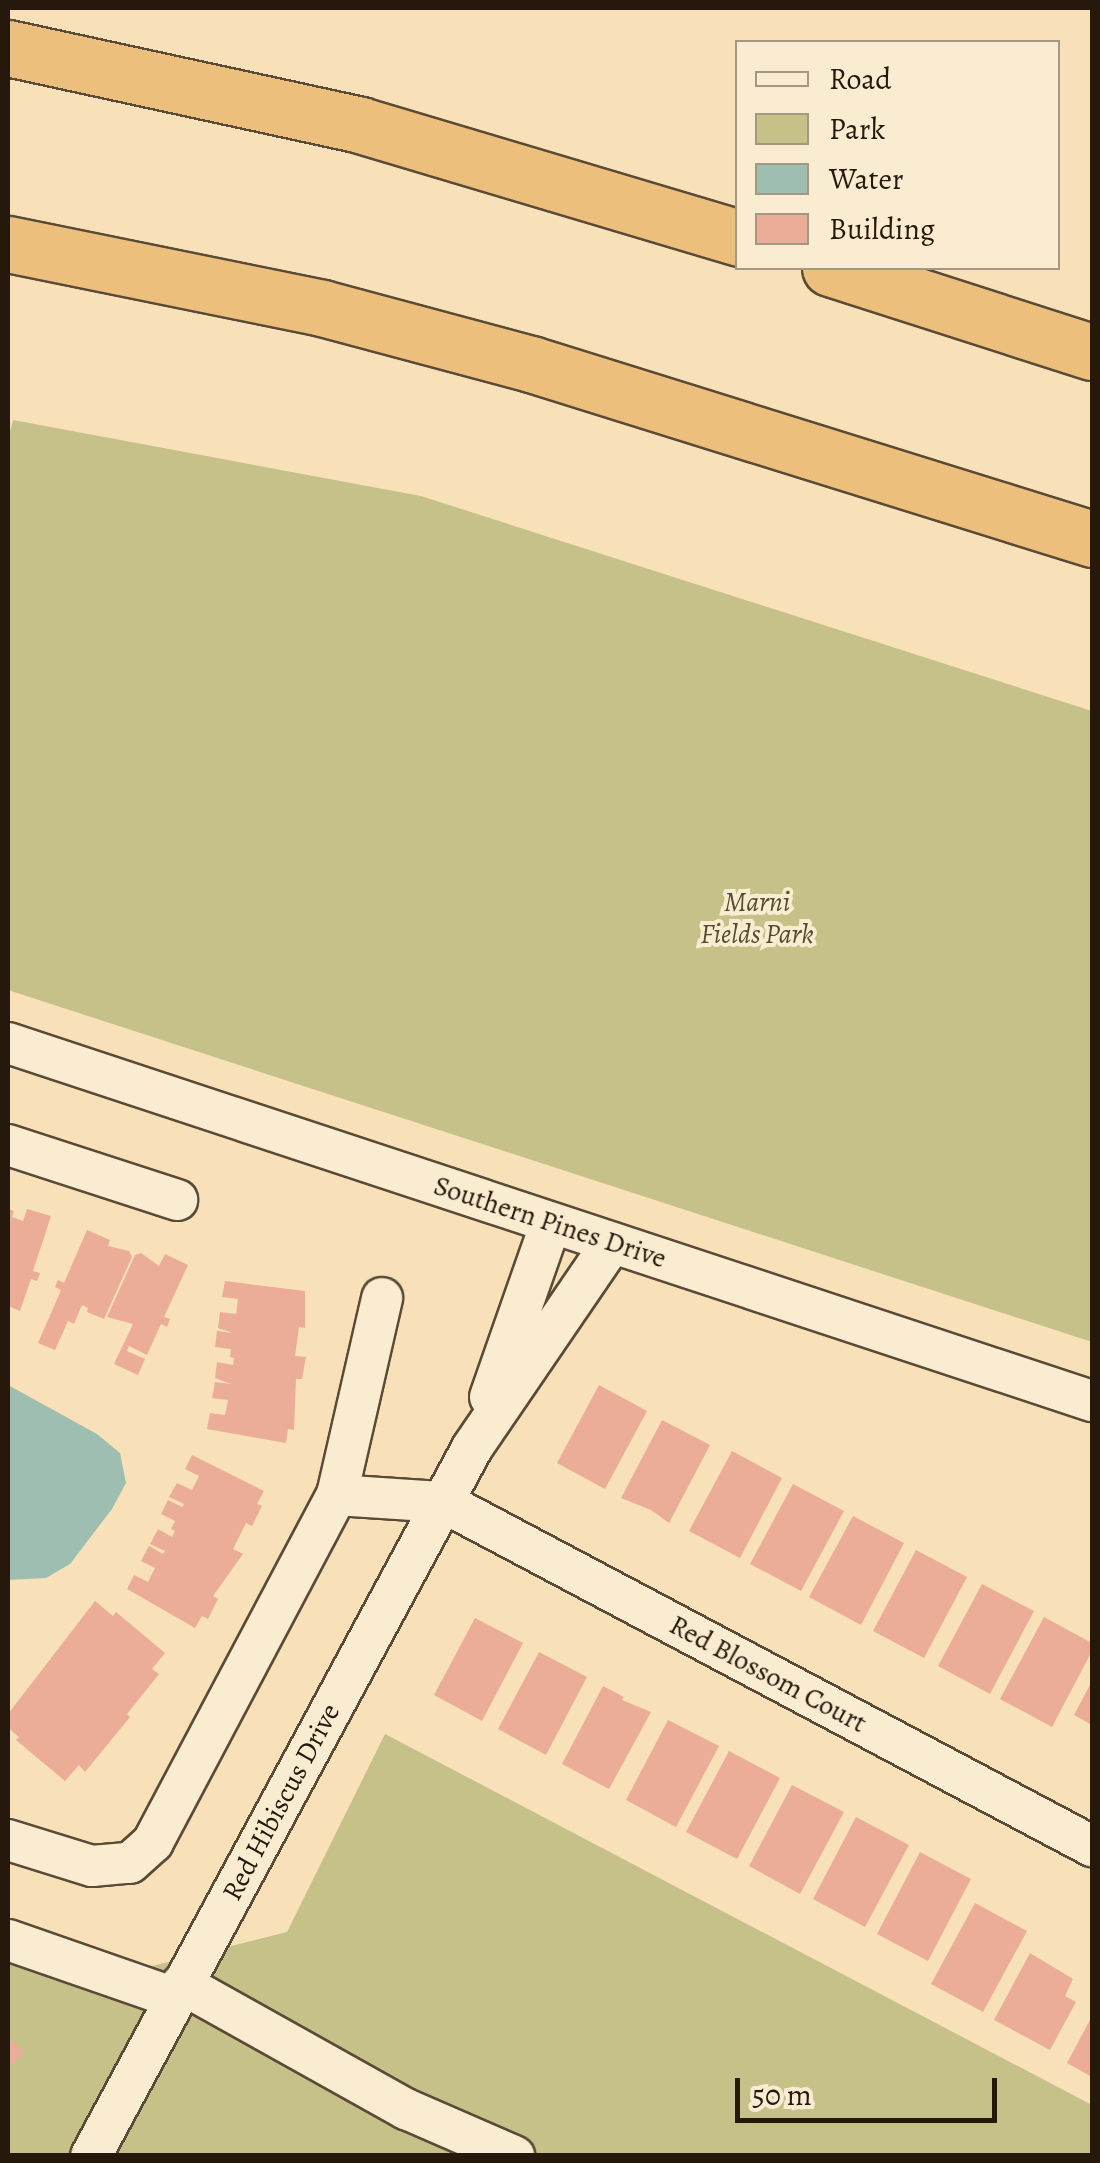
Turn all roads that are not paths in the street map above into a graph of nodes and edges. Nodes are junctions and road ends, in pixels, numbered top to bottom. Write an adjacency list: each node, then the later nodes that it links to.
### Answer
1 (8, 48): 2 (highway)
2 (735, 237)
3 (8, 244): 6 (highway)
4 (836, 270): 5 (highway)
5 (1092, 352)
6 (1092, 539)
7 (8, 1043): 10 (street, Southern Pines Drive)
8 (8, 1145): 9 (street)
9 (178, 1200)
10 (551, 1223): 11 (street, Southern Pines Drive); 14 (street, Red Hibiscus Drive)
11 (612, 1243): 13 (street, Southern Pines Drive); 14 (street, Red Hibiscus Drive)
12 (382, 1298): 15 (street)
13 (1092, 1401)
14 (472, 1448): 16 (street, Red Hibiscus Drive)
15 (337, 1495): 16 (street); 17 (street)
16 (443, 1502): 18 (street, Red Blossom Court); 20 (street, Red Hibiscus Drive)
17 (8, 1840)
18 (1092, 1846)
19 (8, 1940): 20 (street)
20 (179, 1991): 21 (street, Red Hibiscus Drive); 22 (street)
21 (91, 2156)
22 (514, 2156)

